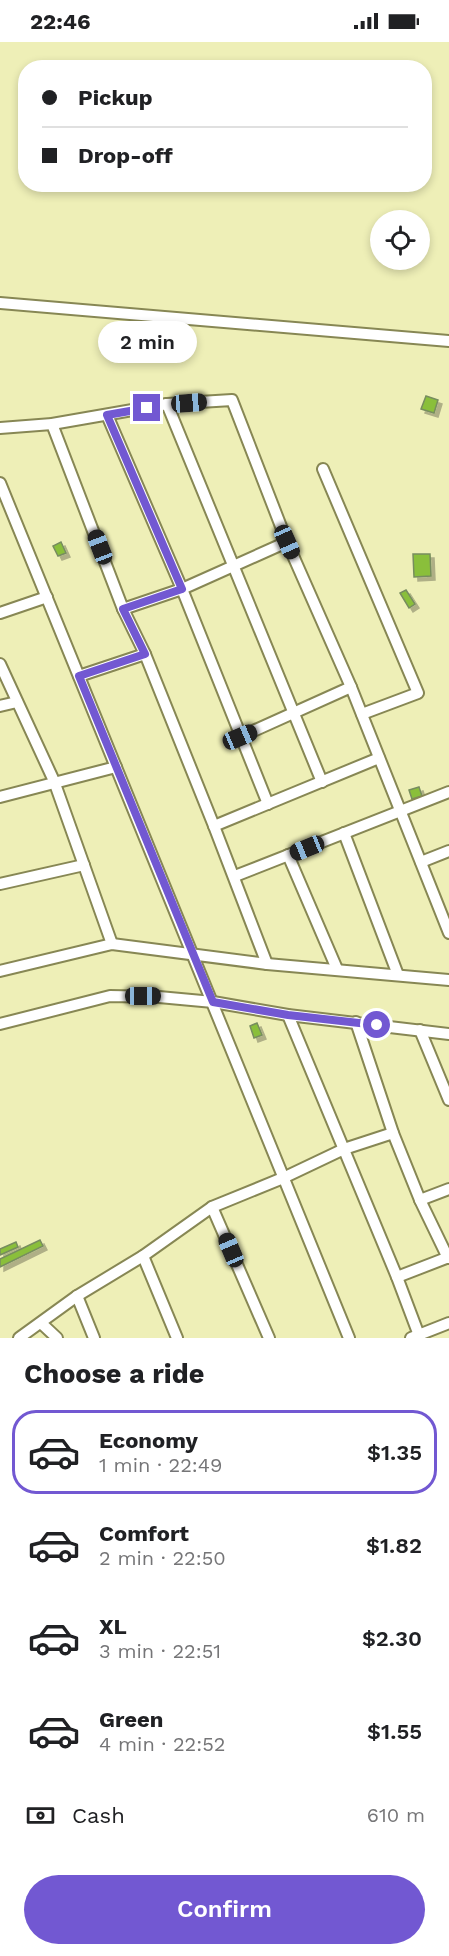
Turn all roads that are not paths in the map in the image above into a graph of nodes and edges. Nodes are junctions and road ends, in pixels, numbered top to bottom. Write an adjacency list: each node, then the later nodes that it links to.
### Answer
1 (0, 303): 2 (street)
2 (449, 341)
3 (167, 405): 4 (street); 9 (street); 10 (street)
4 (107, 415): 5 (street); 11 (street)
5 (52, 424): 6 (street); 13 (street)
6 (0, 428)
7 (323, 469): 22 (street)
8 (0, 483): 12 (street)
9 (287, 542): 10 (street); 18 (street)
10 (232, 565): 11 (street); 21 (street)
11 (182, 589): 13 (street); 23 (street)
12 (46, 597): 14 (street); 17 (street)
13 (123, 609): 15 (street)
14 (0, 613)
15 (145, 654): 17 (street); 32 (street)
16 (0, 664): 19 (street)
17 (79, 676): 25 (street)
18 (351, 687): 21 (street); 22 (street)
19 (17, 702): 20 (street); 26 (street)
20 (0, 706)
21 (294, 714): 23 (street); 27 (street)
22 (362, 714): 24 (street)
23 (240, 737): 30 (street)
24 (379, 758): 27 (street); 31 (street)
25 (116, 767): 26 (street); 42 (street)
26 (54, 782): 29 (street); 37 (street)
27 (322, 782): 30 (street)
28 (449, 792): 31 (street)
29 (0, 797)
30 (268, 804): 32 (street)
31 (400, 811): 33 (street); 36 (street)
32 (214, 826): 38 (street)
33 (344, 833): 35 (street); 46 (street)
34 (449, 851): 36 (street)
35 (288, 855): 38 (street); 44 (street)
36 (420, 862): 40 (street)
37 (84, 865): 39 (street); 41 (street)
38 (235, 876): 43 (street)
39 (0, 884)
40 (449, 933)
41 (112, 944): 42 (street); 45 (street)
42 (194, 955): 43 (street); 48 (street)
43 (267, 964): 44 (street)
44 (337, 969): 46 (street)
45 (0, 971)
46 (398, 975): 47 (street)
47 (449, 980)
48 (213, 1002): 49 (street); 51 (street); 57 (street)
49 (288, 1015): 50 (street); 56 (street)
50 (356, 1022): 52 (street); 55 (street)
51 (0, 1024)
52 (420, 1030): 53 (street); 54 (street)
53 (449, 1034)
54 (449, 1100)
55 (393, 1133): 56 (street); 59 (street)
56 (344, 1149): 57 (street); 63 (street)
57 (283, 1178): 60 (street); 73 (street)
58 (449, 1189): 59 (street)
59 (420, 1200): 62 (street)
60 (212, 1207): 61 (street); 72 (street)
61 (143, 1256): 64 (street); 71 (street)
62 (448, 1257): 63 (street)
63 (397, 1277): 67 (street)
64 (77, 1296): 65 (street); 70 (street)
65 (41, 1323): 68 (street); 69 (street)
66 (449, 1323): 67 (street)
67 (416, 1337)
68 (19, 1338)
69 (57, 1338)
70 (94, 1338)
71 (177, 1338)
72 (269, 1338)
73 (349, 1338)

